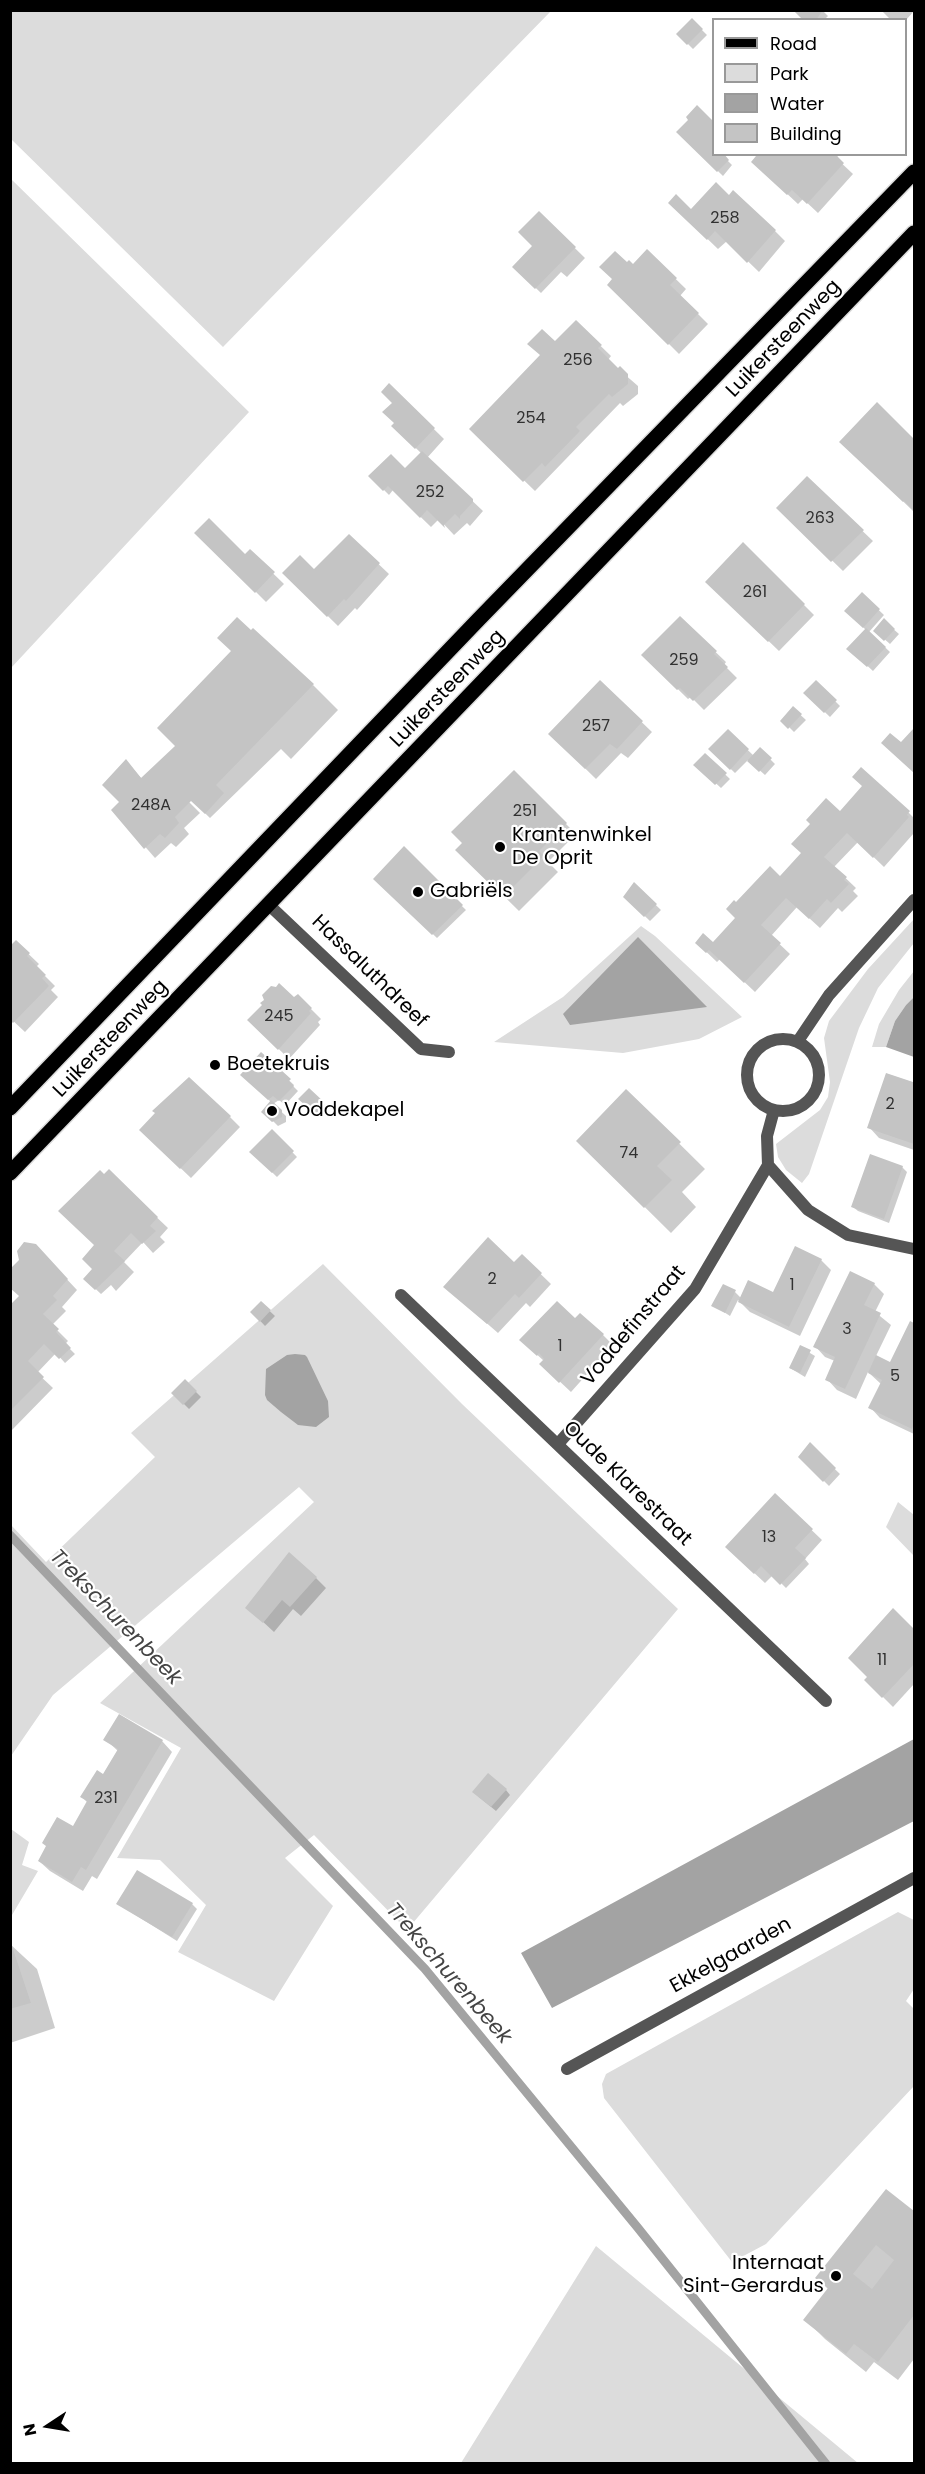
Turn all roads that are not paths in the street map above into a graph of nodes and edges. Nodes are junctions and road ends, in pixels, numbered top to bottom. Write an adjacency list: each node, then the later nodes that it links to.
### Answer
1 (915, 172): 7 (main road, Luikersteenweg)
2 (915, 233): 4 (main road, Luikersteenweg)
3 (915, 900): 5 (street)
4 (269, 905): 6 (street, Hassaluthdreef); 10 (main road, Luikersteenweg)
5 (798, 1041): 8 (street); 8 (street)
6 (449, 1052)
7 (10, 1108)
8 (774, 1110): 9 (street)
9 (768, 1165): 11 (street); 13 (street, Voddefinstraat)
10 (10, 1173)
11 (915, 1249)
12 (401, 1295): 13 (street, Oude Klarestraat)
13 (558, 1444): 14 (street, Oude Klarestraat)
14 (826, 1701)
15 (915, 1878): 16 (street, Ekkelgaarden)
16 (567, 2069)

